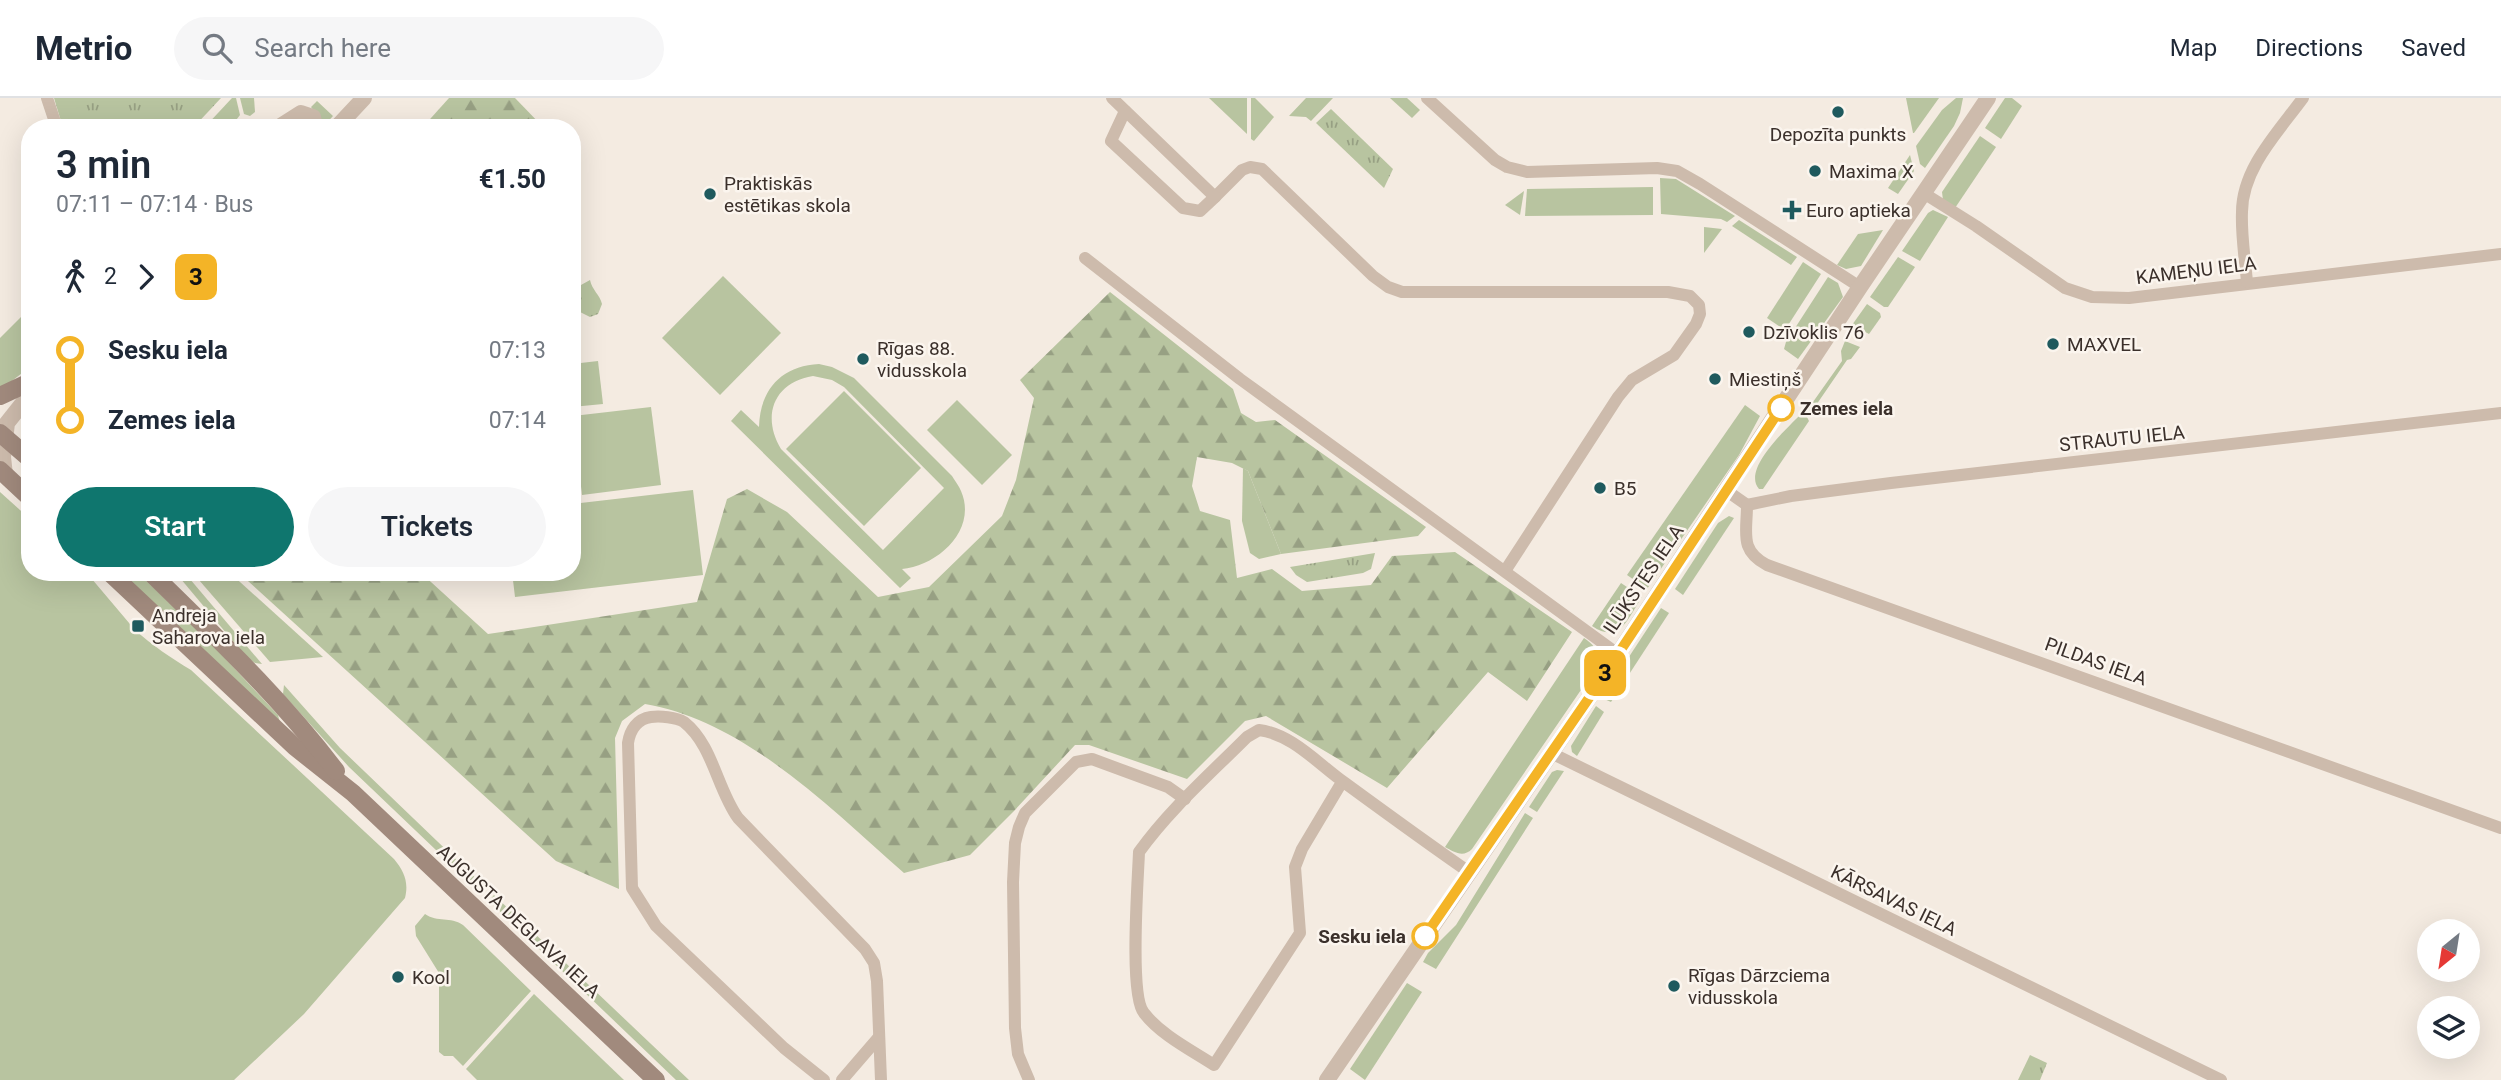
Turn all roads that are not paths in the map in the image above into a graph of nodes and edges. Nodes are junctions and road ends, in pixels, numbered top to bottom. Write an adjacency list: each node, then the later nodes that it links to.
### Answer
1 (47, 98): 9 (street)
2 (307, 98): 10 (street)
3 (364, 98): 13 (street)
4 (1112, 98): 8 (street)
5 (1427, 98): 19 (street)
6 (1988, 98): 14 (street, ILŪKSTES IELA)
7 (2303, 98): 18 (street)
8 (1125, 111): 15 (street); 15 (street)
9 (54, 119)
10 (286, 119)
11 (291, 119): 12 (street)
12 (313, 119)
13 (344, 119)
14 (1925, 194): 18 (street, KAMEŅU IELA); 19 (street, ILŪKSTES IELA)
15 (1215, 197): 31 (street)
16 (2501, 254): 18 (street, KAMEŅU IELA)
17 (1085, 258): 31 (street)
18 (2247, 282)
19 (1860, 287): 29 (street, ILŪKSTES IELA)
20 (21, 386): 21 (main road)
21 (0, 396)
22 (21, 405): 24 (street)
23 (2501, 413): 30 (street, STRAUTU IELA)
24 (2, 437): 25 (street); 26 (main road); 27 (street)
25 (21, 440)
26 (21, 452)
27 (2, 473): 28 (main road)
28 (21, 491)
29 (1727, 491): 30 (street); 34 (street, ILŪKSTES IELA)
30 (1747, 505): 39 (street, PILDAS IELA)
31 (1506, 571): 34 (street)
32 (119, 581): 37 (main road, AUGUSTA DEGLAVA IELA)
33 (159, 581): 37 (main road, AUGUSTA DEGLAVA IELA)
34 (1618, 654): 35 (street, ILŪKSTES IELA)
35 (1551, 753): 40 (street, ILŪKSTES IELA); 48 (street, KĀRSAVAS IELA)
36 (1342, 782): 38 (street); 38 (street); 40 (street)
37 (353, 793): 42 (main road, AUGUSTA DEGLAVA IELA)
38 (1185, 799): 46 (street)
39 (2501, 828)
40 (1469, 872): 47 (street, ILŪKSTES IELA)
41 (879, 1037): 43 (street); 44 (street); 45 (street)
42 (656, 1080)
43 (824, 1080)
44 (842, 1080)
45 (881, 1080)
46 (1029, 1080)
47 (1327, 1080)
48 (2221, 1080)

